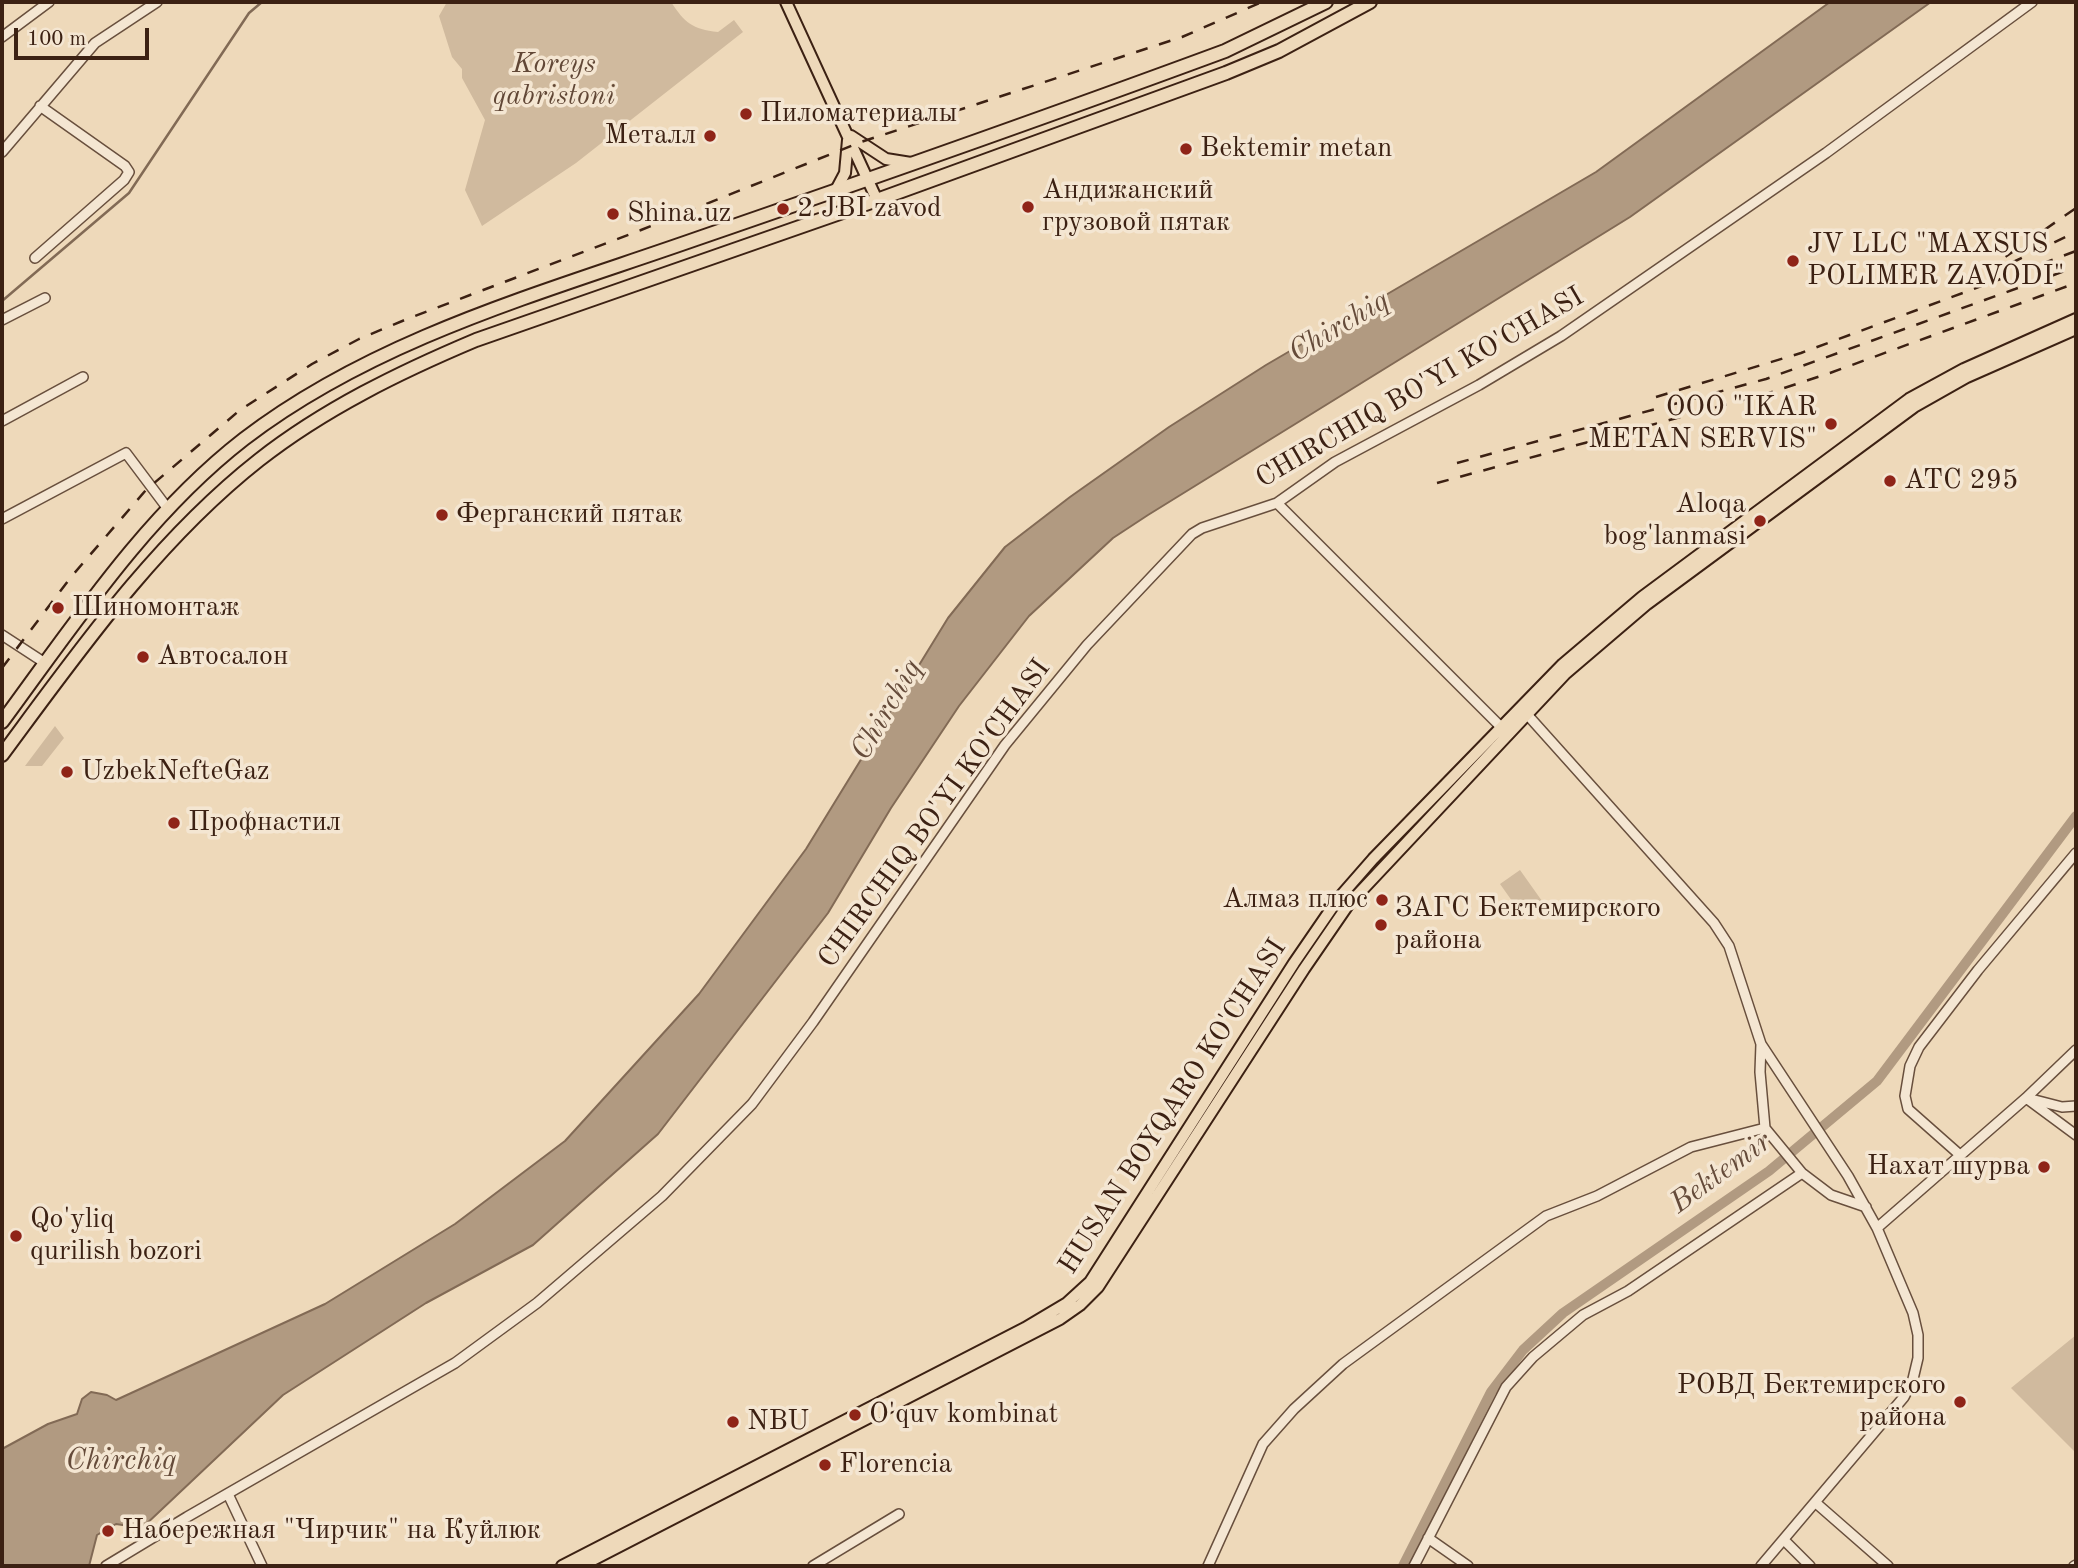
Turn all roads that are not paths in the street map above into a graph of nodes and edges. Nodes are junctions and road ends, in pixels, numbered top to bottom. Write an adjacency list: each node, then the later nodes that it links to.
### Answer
1 (49, 2): 7 (street)
2 (157, 2): 8 (street)
3 (786, 2): 9 (main road)
4 (1326, 2): 11 (highway)
5 (1370, 2): 14 (highway)
6 (2032, 2): 25 (street, CHIRCHIQ BO'YI KO'CHASI)
7 (2, 37)
8 (40, 106): 10 (street); 15 (street)
9 (849, 134): 11 (main road); 12 (main road); 13 (main road)
10 (2, 152)
11 (911, 163): 12 (highway)
12 (868, 178): 13 (highway); 14 (main road)
13 (836, 190): 20 (highway)
14 (877, 200): 21 (highway)
15 (35, 258)
16 (45, 298): 18 (street)
17 (2076, 319): 23 (main road, HUSAN BOYQARO KO'CHASI)
18 (2, 320)
19 (2076, 328): 23 (main road, HUSAN BOYQARO KO'CHASI)
20 (412, 343): 21 (highway); 26 (highway)
21 (422, 363): 28 (highway)
22 (83, 377): 24 (street)
23 (1912, 403): 31 (main road, HUSAN BOYQARO KO'CHASI)
24 (2, 421)
25 (1277, 503): 33 (street); 49 (street, CHIRCHIQ BO'YI KO'CHASI)
26 (164, 513): 27 (street); 28 (highway); 30 (highway)
27 (2, 519)
28 (179, 532): 34 (highway)
29 (2, 635): 30 (street)
30 (45, 663): 32 (highway)
31 (1524, 711): 33 (main road, HUSAN BOYQARO KO'CHASI); 37 (street)
32 (2, 722)
33 (1505, 730): 36 (main road, HUSAN BOYQARO KO'CHASI)
34 (2, 755)
35 (2076, 853): 45 (street)
36 (1299, 966): 56 (main road, HUSAN BOYQARO KO'CHASI); 57 (main road, HUSAN BOYQARO KO'CHASI)
37 (1761, 1044): 43 (street); 47 (street)
38 (2076, 1050): 39 (street)
39 (2026, 1098): 42 (street); 44 (street); 45 (street)
40 (2076, 1099): 42 (street)
41 (2076, 1106): 42 (street)
42 (2062, 1107)
43 (1765, 1128): 46 (street); 59 (street)
44 (2076, 1135)
45 (1960, 1156): 48 (street)
46 (1802, 1173): 47 (street); 52 (street)
47 (1866, 1207): 48 (street)
48 (1877, 1228): 50 (street)
49 (228, 1494): 54 (street, CHIRCHIQ BO'YI KO'CHASI); 55 (street)
50 (1816, 1503): 53 (street); 64 (street)
51 (899, 1514): 58 (street)
52 (1428, 1538): 60 (street); 61 (street)
53 (1784, 1540): 62 (street); 63 (street)
54 (106, 1566)
55 (262, 1566)
56 (562, 1566)
57 (582, 1566)
58 (813, 1566)
59 (1208, 1566)
60 (1414, 1566)
61 (1468, 1566)
62 (1761, 1566)
63 (1810, 1566)
64 (1888, 1566)

